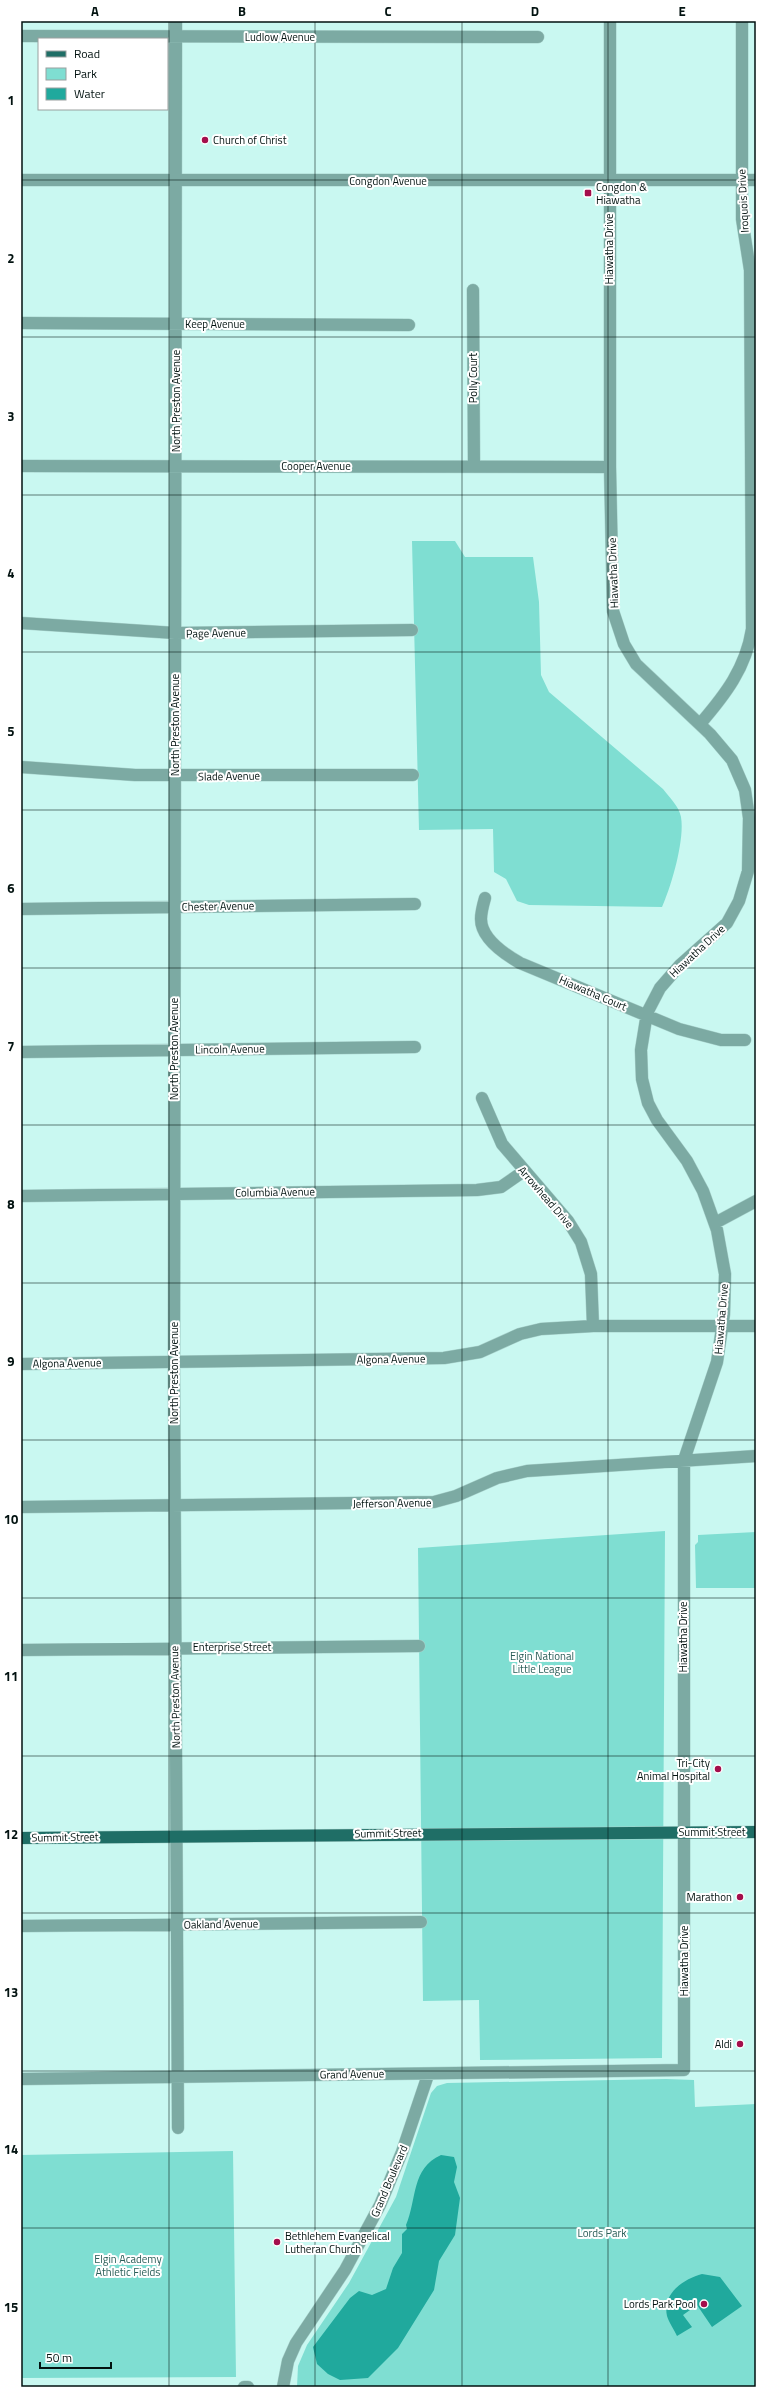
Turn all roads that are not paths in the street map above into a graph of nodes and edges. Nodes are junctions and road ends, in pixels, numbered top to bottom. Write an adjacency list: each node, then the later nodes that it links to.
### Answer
1 (176, 21): 5 (street, North Preston Avenue)
2 (610, 21): 9 (street, Hiawatha Drive)
3 (742, 21): 10 (street, Iroquois Drive)
4 (21, 36): 5 (street, Ludlow Avenue)
5 (176, 37): 6 (street, Ludlow Avenue); 8 (street, North Preston Avenue)
6 (538, 37)
7 (21, 180): 8 (street, Congdon Avenue)
8 (176, 180): 9 (street, Congdon Avenue); 14 (street, North Preston Avenue)
9 (609, 180): 10 (street, Congdon Avenue); 19 (street, Hiawatha Drive)
10 (742, 180): 11 (street, Congdon Avenue); 20 (street, Iroquois Drive)
11 (756, 180)
12 (473, 290): 18 (street, Polly Court)
13 (21, 323): 14 (street, Keep Avenue)
14 (176, 324): 15 (street, Keep Avenue); 16 (street, North Preston Avenue)
15 (409, 325)
16 (175, 465): 17 (street, Cooper Avenue); 18 (street, Cooper Avenue); 23 (street, North Preston Avenue)
17 (21, 466)
18 (474, 466): 19 (street, Cooper Avenue)
19 (610, 467): 24 (street, Hiawatha Drive)
20 (754, 599): 24 (street, Iroquois Drive)
21 (21, 623): 23 (street, Page Avenue)
22 (412, 630): 23 (street, Page Avenue)
23 (175, 633): 27 (street, North Preston Avenue)
24 (700, 724): 32 (street, Hiawatha Drive)
25 (21, 766): 27 (street, Slade Avenue)
26 (413, 775): 27 (street, Slade Avenue)
27 (176, 776): 30 (street, North Preston Avenue)
28 (485, 898): 32 (street, Hiawatha Court)
29 (415, 904): 30 (street, Chester Avenue)
30 (175, 906): 31 (street, Chester Avenue); 35 (street, North Preston Avenue)
31 (21, 909)
32 (647, 1016): 33 (street, Hiawatha Court); 42 (street, Hiawatha Drive)
33 (745, 1040)
34 (416, 1047): 35 (street, Lincoln Avenue)
35 (174, 1050): 36 (street, Lincoln Avenue); 39 (street, North Preston Avenue)
36 (21, 1052)
37 (482, 1098): 38 (street, Arrowhead Drive)
38 (524, 1171): 39 (street, Columbia Avenue); 44 (street, Arrowhead Drive)
39 (174, 1193): 40 (street, Columbia Avenue); 46 (street, North Preston Avenue)
40 (21, 1196)
41 (756, 1201): 42 (street)
42 (715, 1223): 43 (street, Hiawatha Drive)
43 (722, 1325): 44 (street, Algona Avenue); 45 (street, Algona Avenue); 49 (street, Hiawatha Drive)
44 (593, 1326): 46 (street, Algona Avenue)
45 (756, 1326)
46 (174, 1362): 47 (street, Algona Avenue); 50 (street, North Preston Avenue)
47 (21, 1364)
48 (756, 1456): 49 (street, Jefferson Avenue)
49 (684, 1460): 50 (street, Jefferson Avenue); 55 (street, Hiawatha Drive)
50 (174, 1504): 51 (street, Jefferson Avenue); 53 (street, North Preston Avenue)
51 (21, 1507)
52 (418, 1646): 53 (street, Enterprise Street)
53 (175, 1648): 54 (street, Enterprise Street); 57 (street, North Preston Avenue)
54 (21, 1650)
55 (684, 1832): 56 (main road, Summit Street); 57 (main road, Summit Street); 62 (street, Hiawatha Drive)
56 (756, 1832)
57 (176, 1835): 58 (main road, Summit Street); 60 (street, North Preston Avenue)
58 (21, 1838)
59 (421, 1922): 60 (street, Oakland Avenue)
60 (176, 1924): 61 (street, Oakland Avenue); 64 (street, North Preston Avenue)
61 (21, 1926)
62 (684, 2070): 63 (street, Grand Avenue)
63 (428, 2075): 64 (street, Grand Avenue); 69 (street, Grand Boulevard)
64 (177, 2077): 65 (street, Grand Avenue); 66 (street, North Preston Avenue)
65 (21, 2079)
66 (178, 2128)
67 (244, 2387): 68 (street)
68 (248, 2387)
69 (283, 2387)

